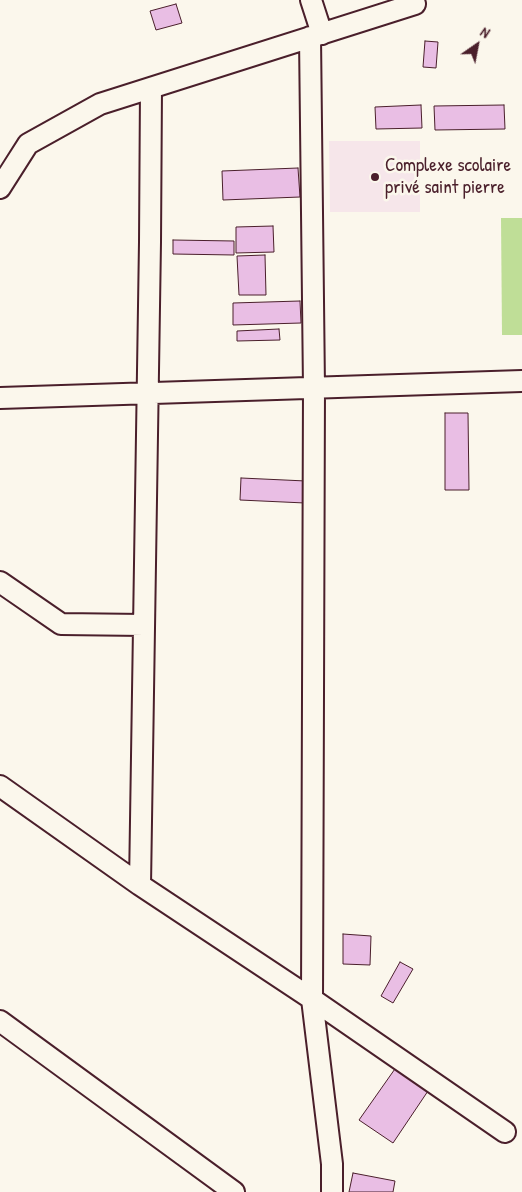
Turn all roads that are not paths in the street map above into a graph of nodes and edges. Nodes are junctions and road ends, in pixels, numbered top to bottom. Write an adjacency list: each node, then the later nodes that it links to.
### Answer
1 (311, 0): 3 (street)
2 (414, 4): 3 (street)
3 (316, 35): 4 (street); 7 (street)
4 (151, 88): 5 (street); 8 (street)
5 (0, 188)
6 (522, 382): 7 (street)
7 (314, 388): 8 (street); 14 (street)
8 (148, 393): 9 (street); 11 (street)
9 (0, 398)
10 (0, 582): 11 (street)
11 (144, 625): 13 (street)
12 (1, 789): 13 (street)
13 (140, 885): 14 (street)
14 (312, 999): 16 (street); 18 (street)
15 (0, 1020): 17 (street)
16 (505, 1132)
17 (234, 1192)
18 (332, 1192)

